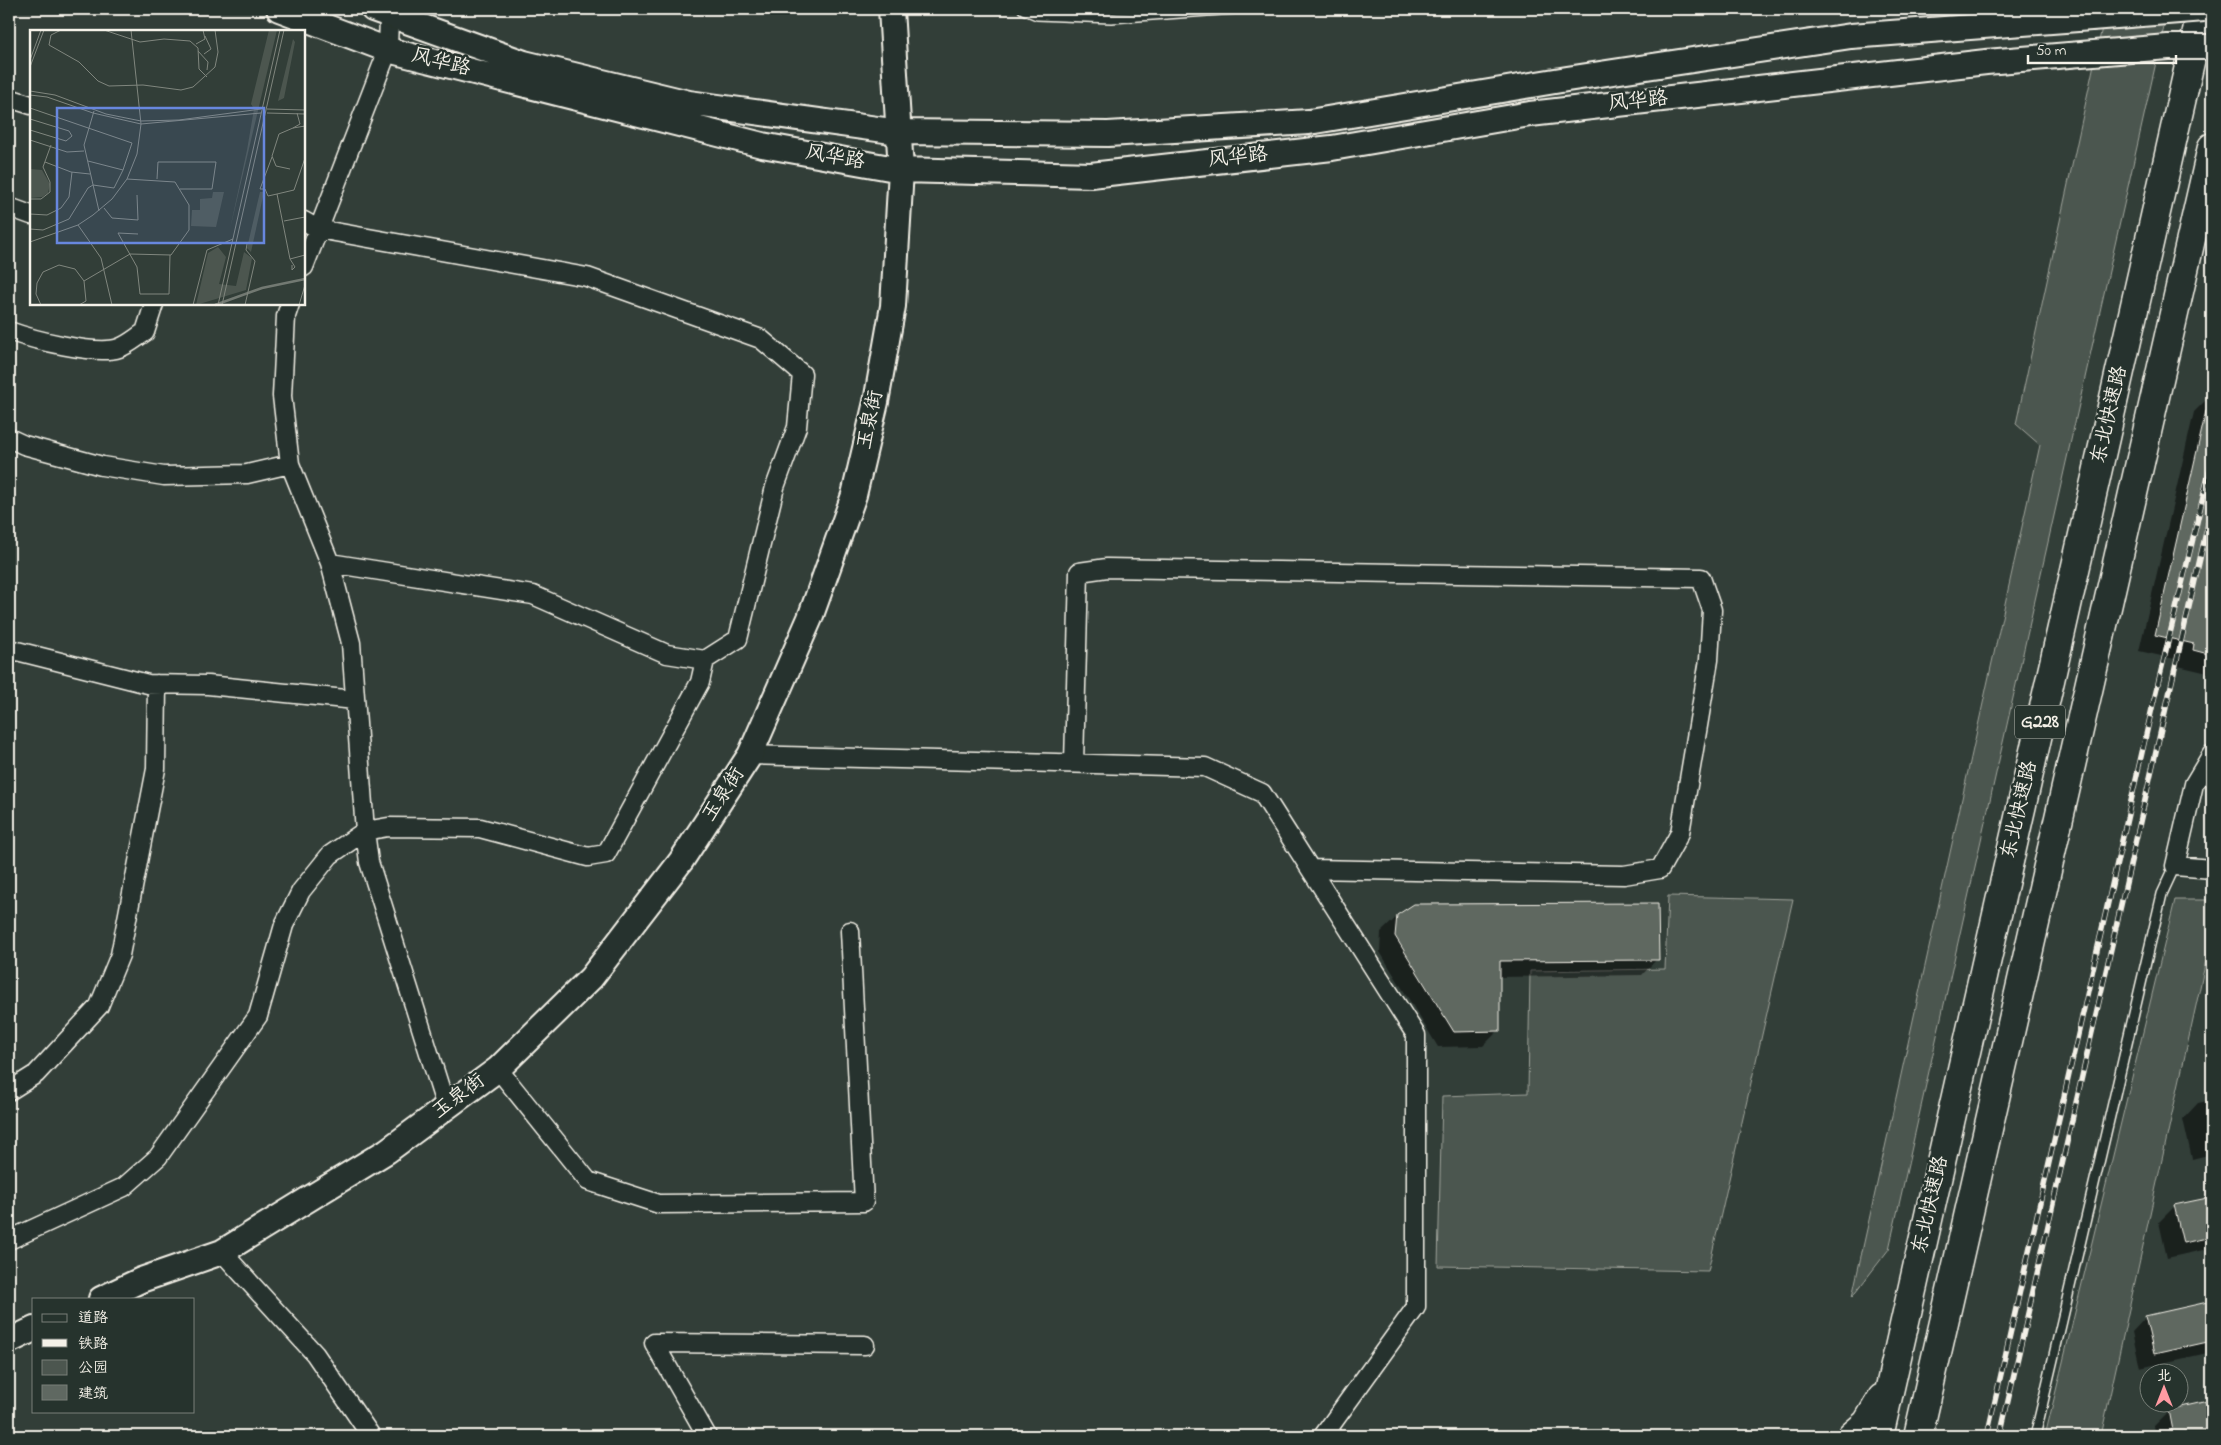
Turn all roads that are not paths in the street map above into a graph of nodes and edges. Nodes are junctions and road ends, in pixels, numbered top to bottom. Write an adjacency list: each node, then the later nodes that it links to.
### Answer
1 (279, 9): 8 (street, 风华路)
2 (891, 9): 11 (street, 玉泉街)
3 (1023, 9): 4 (lane)
4 (1235, 9)
5 (2203, 9): 11 (street, bridge); 45 (highway, 东北快速路 / G228)
6 (381, 12): 8 (street); 11 (street)
7 (2212, 47): 13 (street, 风华路, bridge)
8 (388, 50): 13 (street, 风华路); 16 (street)
9 (9, 98): 10 (street)
10 (30, 105)
11 (899, 132): 13 (street, 玉泉街)
12 (2212, 146): 51 (highway, 东北快速路 / G228)
13 (901, 170): 29 (street, 玉泉街)
14 (9, 207): 15 (street)
15 (30, 215)
16 (311, 225): 17 (street); 25 (street)
17 (305, 261)
18 (154, 305): 20 (street)
19 (290, 305): 22 (street)
20 (9, 331)
21 (9, 438): 22 (street)
22 (290, 464): 23 (street)
23 (330, 563): 25 (street); 27 (street)
24 (9, 649): 26 (street)
25 (705, 660): 31 (street)
26 (157, 684): 27 (street); 37 (street)
27 (355, 700): 31 (street)
28 (2212, 754): 32 (street)
29 (750, 755): 30 (street); 36 (street, 玉泉街)
30 (1074, 763): 33 (street); 33 (street)
31 (365, 831): 38 (street); 39 (street)
32 (2175, 866): 34 (street); 52 (lane)
33 (1311, 869): 48 (street)
34 (2212, 869)
35 (850, 931): 36 (street)
36 (498, 1069): 38 (street, 玉泉街)
37 (9, 1091)
38 (446, 1107): 40 (street, 玉泉街)
39 (9, 1240)
40 (222, 1252): 41 (street, 玉泉街); 46 (street)
41 (103, 1298)
42 (32, 1330): 43 (street)
43 (9, 1340)
44 (866, 1344): 47 (street)
45 (1893, 1372): 49 (highway); 50 (highway, 东北快速路 / G228)
46 (371, 1436)
47 (706, 1436)
48 (1323, 1436)
49 (1852, 1436)
50 (1879, 1436)
51 (1918, 1436)
52 (2035, 1436)

